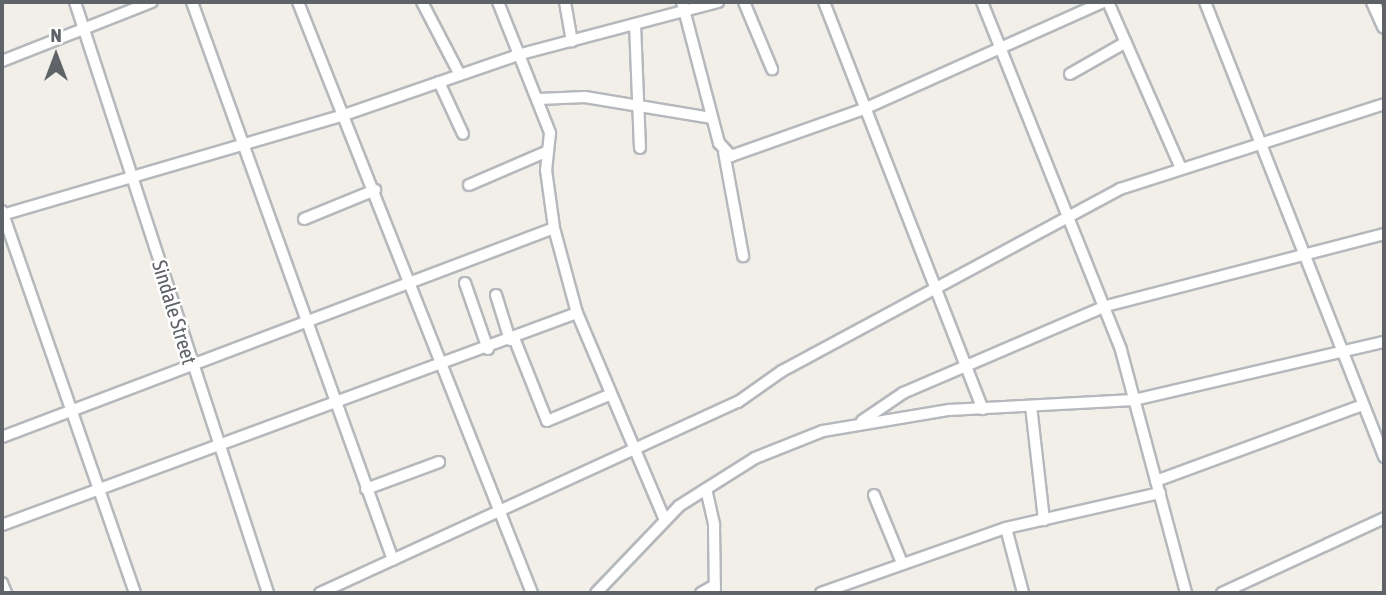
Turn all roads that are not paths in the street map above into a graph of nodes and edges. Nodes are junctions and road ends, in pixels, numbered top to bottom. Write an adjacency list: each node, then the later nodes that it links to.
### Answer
1 (75, 2): 19 (street, Sindale Street)
2 (152, 2): 19 (street)
3 (192, 2): 36 (street)
4 (298, 2): 33 (street)
5 (422, 2): 27 (street)
6 (498, 2): 23 (street)
7 (565, 2): 20 (street)
8 (718, 2): 16 (street)
9 (744, 2): 25 (street)
10 (824, 2): 32 (street)
11 (982, 2): 22 (street)
12 (1102, 2): 22 (street)
13 (1108, 2): 21 (street)
14 (1205, 2): 37 (street)
15 (1374, 2): 18 (street)
16 (683, 6): 17 (street); 34 (street)
17 (635, 24): 20 (street); 31 (street)
18 (1384, 27)
19 (88, 28): 24 (street); 42 (street, Sindale Street)
20 (572, 40): 23 (street)
21 (1126, 42): 26 (street); 41 (street)
22 (1001, 49): 32 (street); 46 (street)
23 (521, 54): 27 (street); 29 (street)
24 (2, 61)
25 (772, 69)
26 (1070, 74)
27 (460, 75): 28 (street)
28 (439, 82): 33 (street); 35 (street)
29 (539, 99): 31 (street); 39 (street)
30 (1384, 104): 37 (street)
31 (641, 107): 34 (street); 38 (street)
32 (864, 109): 40 (street); 54 (street)
33 (344, 115): 36 (street); 44 (street)
34 (712, 118): 40 (street)
35 (463, 134)
36 (243, 143): 42 (street); 58 (street)
37 (1261, 144): 41 (street); 50 (street)
38 (640, 148)
39 (548, 151): 43 (street); 48 (street)
40 (724, 152): 51 (street)
41 (1181, 166): 46 (street)
42 (132, 174): 45 (street); 63 (street, Sindale Street)
43 (469, 185)
44 (375, 190): 47 (street); 52 (street)
45 (2, 213): 72 (street)
46 (1069, 214): 54 (street); 56 (street)
47 (304, 219)
48 (554, 228): 52 (street); 57 (street)
49 (1384, 234): 50 (street)
50 (1302, 254): 56 (street); 62 (street)
51 (743, 256)
52 (412, 281): 58 (street); 64 (street)
53 (465, 283): 61 (street)
54 (935, 288): 65 (street); 76 (street)
55 (496, 295): 59 (street)
56 (1106, 306): 65 (street); 67 (street)
57 (577, 313): 59 (street); 66 (street)
58 (306, 321): 63 (street); 68 (street)
59 (512, 339): 61 (street); 66 (street)
60 (1384, 342): 62 (street)
61 (488, 349): 64 (street)
62 (1339, 352): 67 (street); 70 (street)
63 (191, 365): 72 (street); 75 (street, Sindale Street)
64 (445, 366): 68 (street); 85 (street)
65 (967, 368): 71 (street); 73 (street)
66 (609, 396): 76 (street)
67 (1134, 400): 69 (street); 79 (street)
68 (335, 406): 75 (street); 81 (street)
69 (1031, 406): 71 (street); 88 (street)
70 (1360, 406): 77 (street); 79 (street)
71 (983, 409): 73 (street)
72 (71, 411): 74 (street); 80 (street)
73 (860, 422): 82 (street)
74 (2, 437)
75 (219, 448): 80 (street); 97 (street, Sindale Street)
76 (632, 452): 85 (street); 87 (street)
77 (1384, 457)
78 (439, 462): 81 (street)
79 (1156, 481): 83 (street)
80 (96, 487): 89 (street); 96 (street)
81 (366, 489): 91 (street)
82 (706, 489): 87 (street); 94 (street)
83 (1160, 494): 88 (street); 104 (street)
84 (874, 495): 92 (street)
85 (500, 512): 91 (street); 99 (street)
86 (1384, 518): 105 (street)
87 (665, 520): 100 (street)
88 (1044, 520): 90 (street)
89 (2, 525)
90 (1006, 528): 92 (street); 103 (street)
91 (393, 560): 98 (street)
92 (902, 563): 102 (street)
93 (2, 583): 95 (street)
94 (715, 589): 101 (street)
95 (6, 593)
96 (135, 593)
97 (268, 593)
98 (320, 593)
99 (532, 593)
100 (596, 593)
101 (701, 593)
102 (821, 593)
103 (1023, 593)
104 (1186, 593)
105 (1222, 593)

